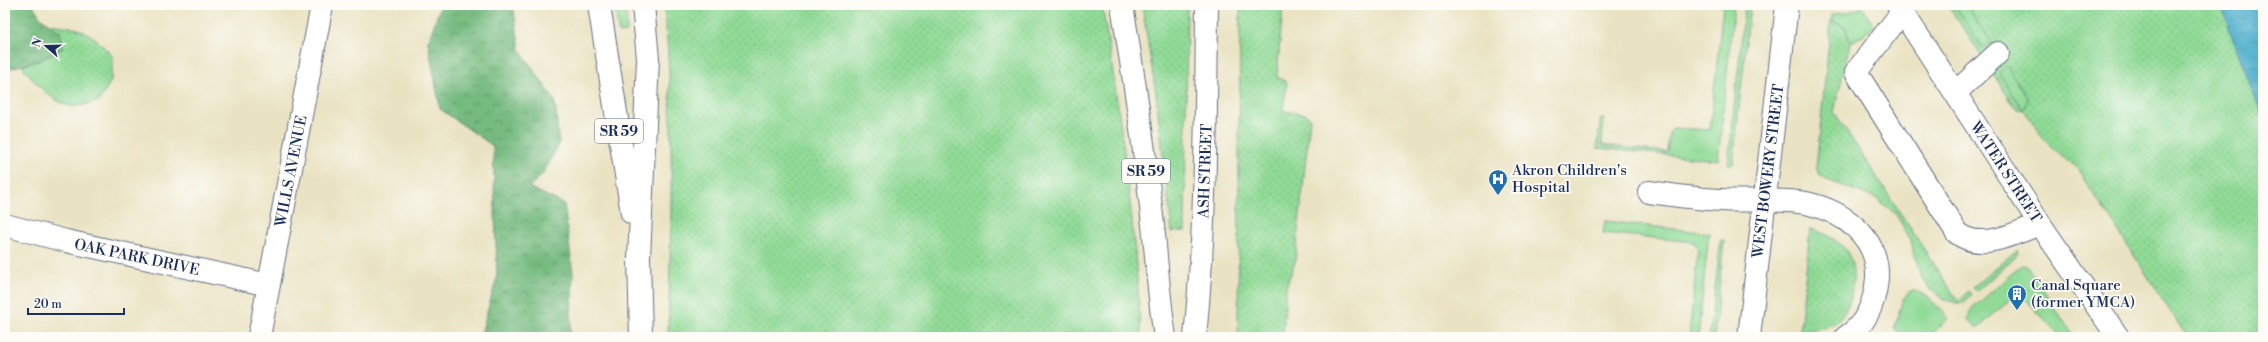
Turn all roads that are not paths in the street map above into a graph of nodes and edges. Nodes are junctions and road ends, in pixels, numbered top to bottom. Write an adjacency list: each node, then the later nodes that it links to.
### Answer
1 (322, 5): 15 (street, WILLS AVENUE)
2 (599, 5): 14 (street, SR 59)
3 (643, 5): 14 (street, SR 59)
4 (1122, 5): 18 (street, SR 59)
5 (1207, 5): 19 (street, ASH STREET)
6 (1787, 5): 11 (street, WEST BOWERY STREET)
7 (1900, 8): 9 (street, WATER STREET); 12 (street)
8 (1998, 53): 9 (street)
9 (1955, 93): 12 (street, WATER STREET)
10 (1649, 192): 11 (street)
11 (1764, 200): 20 (street, WEST BOWERY STREET); 21 (street)
12 (2040, 224): 22 (street, WATER STREET)
13 (5, 225): 15 (street, OAK PARK DRIVE)
14 (639, 258): 17 (street, SR 59)
15 (269, 286): 16 (street, WILLS AVENUE)
16 (259, 337)
17 (641, 337)
18 (1166, 337)
19 (1195, 337)
20 (1749, 337)
21 (1846, 337)
22 (2118, 337)

